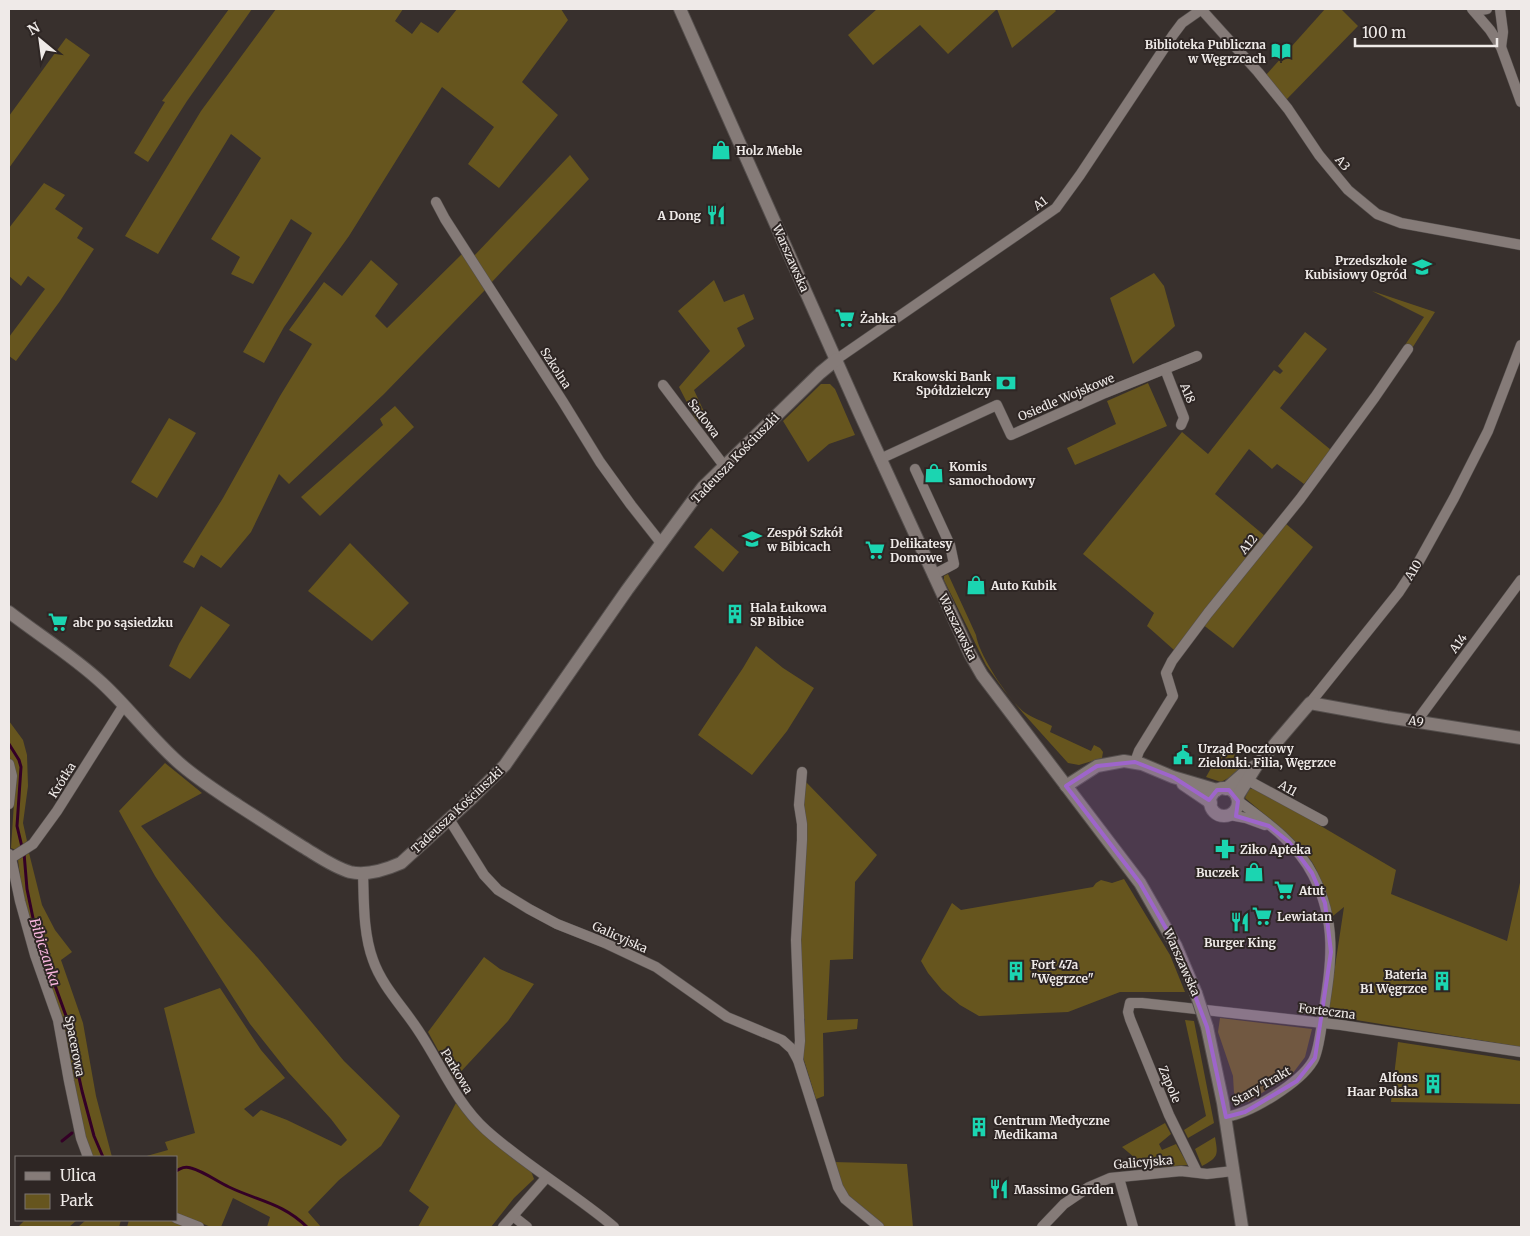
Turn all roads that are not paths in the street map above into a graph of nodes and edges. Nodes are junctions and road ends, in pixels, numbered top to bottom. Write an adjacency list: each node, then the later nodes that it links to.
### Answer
1 (680, 9): 13 (street, Warszawska)
2 (1202, 9): 9 (street, A3); 13 (street, A1)
3 (1487, 9): 5 (street)
4 (1500, 9): 6 (street)
5 (1473, 10): 6 (street)
6 (1501, 47): 7 (street)
7 (1521, 102)
8 (436, 202): 20 (street, Szkolna)
9 (1521, 245)
10 (1521, 345): 24 (street, A10)
11 (1408, 349): 28 (street, A12)
12 (1197, 356): 14 (street, Osiedle Wojskowe)
13 (837, 359): 17 (street, Warszawska); 18 (street, Tadeusza Kościuszki)
14 (1165, 369): 16 (street, A18); 17 (street, Osiedle Wojskowe)
15 (663, 385): 18 (street, Sadowa)
16 (1181, 425)
17 (880, 459): 21 (street, Warszawska)
18 (725, 467): 20 (street, Tadeusza Kościuszki)
19 (915, 470): 21 (street)
20 (661, 543): 39 (street, Tadeusza Kościuszki)
21 (933, 575): 33 (street, Warszawska)
22 (1521, 580): 26 (street, A14)
23 (9, 612): 25 (street, Tadeusza Kościuszki)
24 (1310, 703): 26 (street, A9); 32 (street, A10)
25 (124, 705): 42 (street, Krótka); 43 (street, Tadeusza Kościuszki)
26 (1416, 722): 27 (street, A9)
27 (1521, 738)
28 (1135, 762): 31 (street); 33 (street)
29 (9, 764): 37 (street)
30 (802, 772): 47 (street, Galicyjska)
31 (1173, 777): 34 (street); 36 (street)
32 (1246, 777): 34 (street, A10); 35 (street, A10); 40 (street, A11)
33 (1066, 786): 48 (street, Warszawska, bridge)
34 (1222, 790): 35 (street); 36 (street)
35 (1237, 799): 38 (street); 41 (street, Stary Trakt)
36 (1210, 803): 38 (street)
37 (9, 804)
38 (1230, 815): 41 (street, Stary Trakt)
39 (449, 819): 43 (street, Tadeusza Kościuszki); 47 (street, Galicyjska)
40 (1323, 822)
41 (1269, 826): 45 (street, Stary Trakt)
42 (10, 856): 49 (street, Spacerowa)
43 (363, 873): 52 (street, Parkowa)
44 (1130, 1003): 45 (street, Forteczna); 51 (street, Zapole)
45 (1322, 1023): 46 (street, Forteczna); 48 (street, Stary Trakt)
46 (1521, 1052)
47 (798, 1060): 60 (street, Galicyjska)
48 (1226, 1117): 50 (street, Warszawska)
49 (88, 1156)
50 (1233, 1171): 51 (street, Galicyjska); 63 (street, Warszawska)
51 (1197, 1172): 53 (street, Galicyjska)
52 (546, 1178): 54 (street); 59 (street, Parkowa)
53 (1119, 1178): 61 (street, Galicyjska); 62 (street)
54 (513, 1216): 57 (street); 58 (street)
55 (178, 1219): 56 (street)
56 (199, 1227)
57 (503, 1227)
58 (527, 1227)
59 (614, 1227)
60 (879, 1227)
61 (1042, 1227)
62 (1133, 1227)
63 (1242, 1227)

